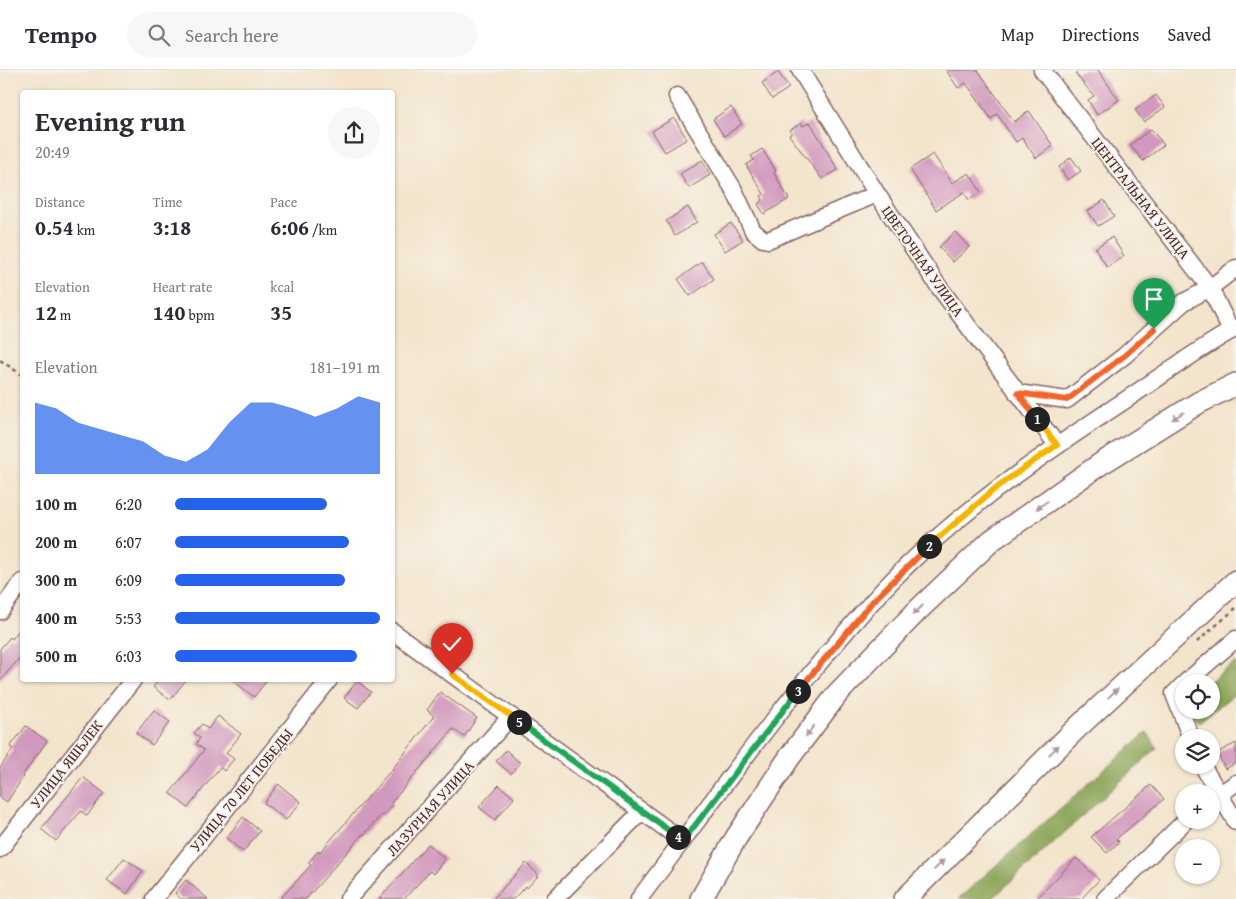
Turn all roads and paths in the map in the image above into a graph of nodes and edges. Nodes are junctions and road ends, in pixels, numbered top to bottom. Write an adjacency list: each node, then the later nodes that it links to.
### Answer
1 (800, 70): 4 (street, ЦВЕТОЧНАЯ УЛИЦА)
2 (1042, 70): 6 (street, ЦЕНТРАЛЬНАЯ УЛИЦА)
3 (677, 96): 4 (street)
4 (877, 194): 11 (street, ЦВЕТОЧНАЯ УЛИЦА)
5 (1236, 268): 6 (street)
6 (1210, 288): 7 (street, ЦЕНТРАЛЬНАЯ УЛИЦА); 11 (street)
7 (1233, 330): 14 (street)
8 (0, 360): 9 (path)
9 (20, 374)
10 (1236, 384): 13 (main road)
11 (1018, 393): 14 (street, ЦВЕТОЧНАЯ УЛИЦА)
12 (1236, 396): 13 (main road)
13 (1198, 404): 38 (main road, one-way to 38)
14 (1057, 445): 32 (street)
15 (1236, 581): 39 (main road, one-way to 15)
16 (20, 585): 18 (street)
17 (1236, 608): 21 (path)
18 (0, 611)
19 (395, 633): 25 (street)
20 (1236, 638): 22 (street)
21 (1193, 645)
22 (1195, 674)
23 (131, 682): 33 (street, УЛИЦА ЯШЬЛЕК)
24 (327, 682): 34 (street, УЛИЦА 70 ЛЕТ ПОБЕДЫ)
25 (511, 716): 29 (street); 35 (street, ЛАЗУРНАЯ УЛИЦА)
26 (1236, 783): 27 (street)
27 (1220, 793)
28 (1220, 802): 30 (street)
29 (642, 811): 32 (street); 36 (street)
30 (1236, 822)
31 (1177, 829): 40 (street)
32 (683, 841): 37 (street)
33 (0, 849)
34 (154, 899)
35 (348, 899)
36 (555, 899)
37 (639, 899)
38 (701, 899)
39 (904, 899)
40 (1105, 899)

